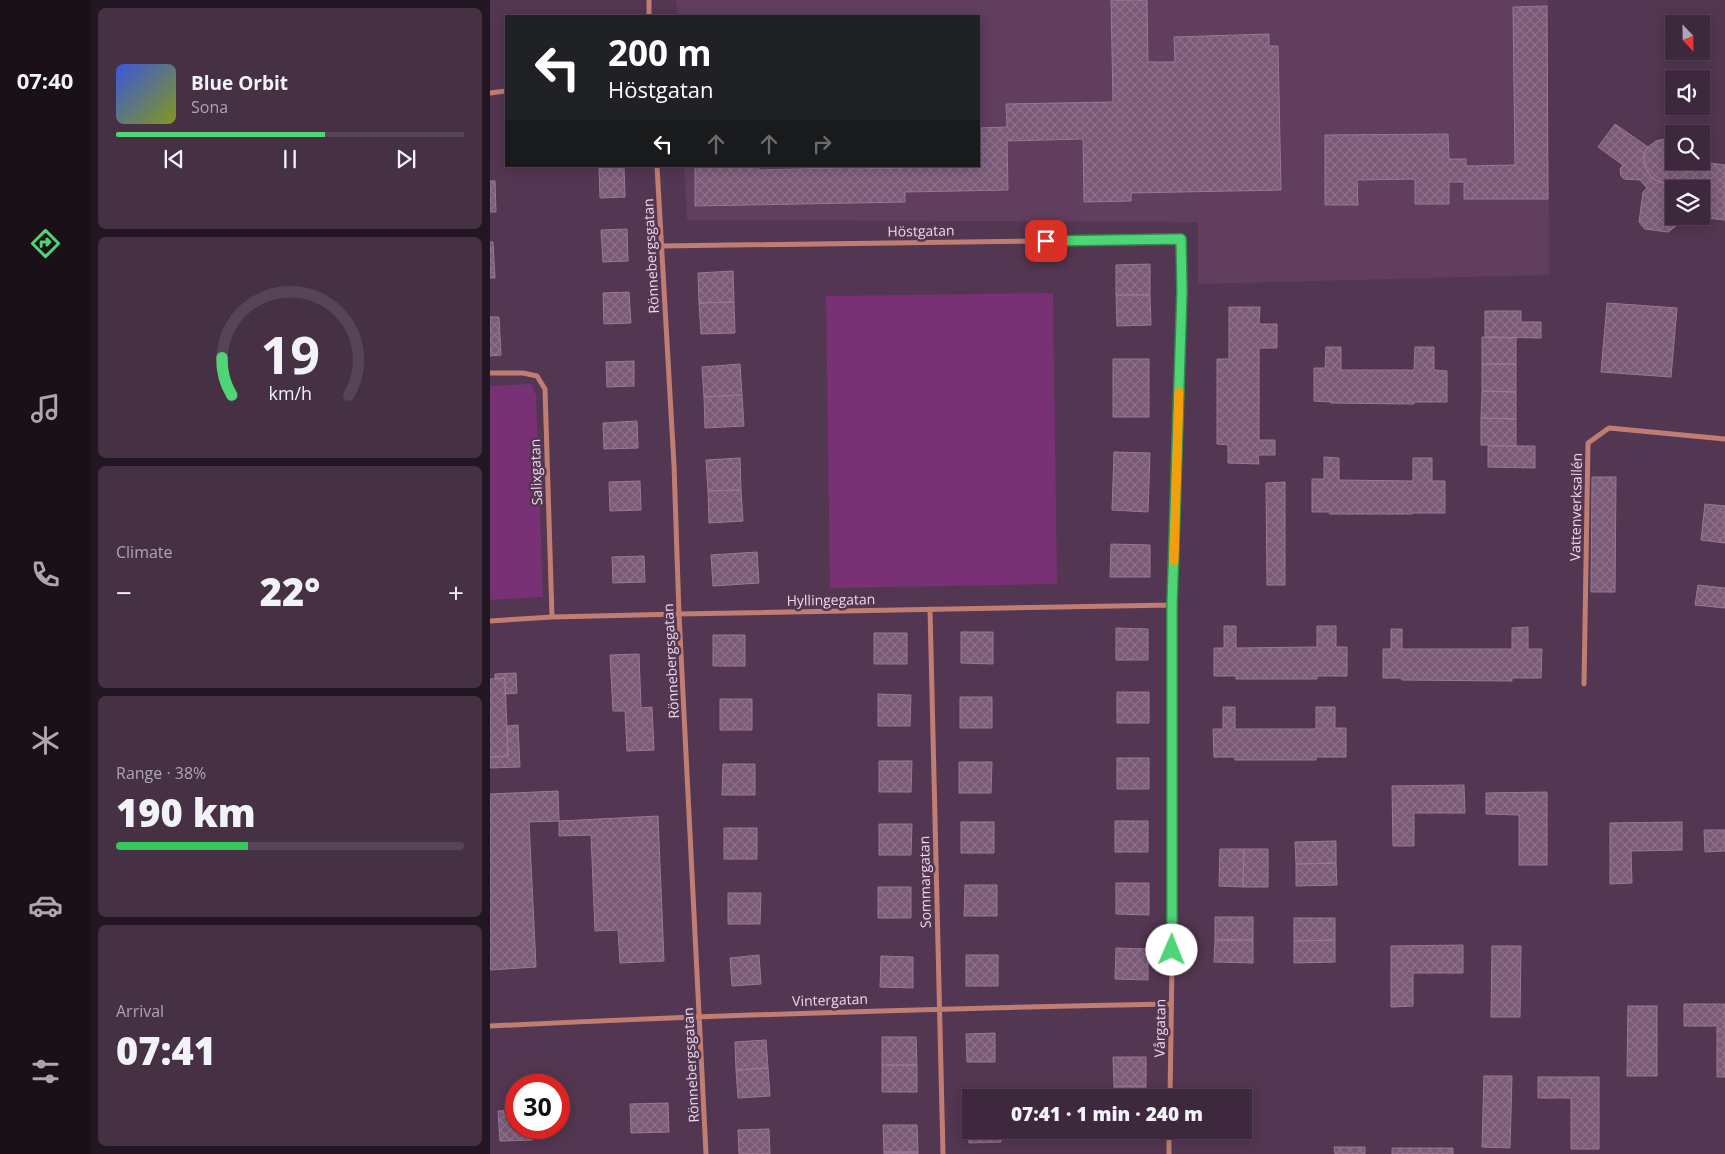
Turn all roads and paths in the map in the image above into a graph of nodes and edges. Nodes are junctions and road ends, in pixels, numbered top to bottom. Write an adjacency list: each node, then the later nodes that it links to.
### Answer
1 (649, 0): 2 (street)
2 (649, 15)
3 (505, 91): 4 (street)
4 (490, 93)
5 (657, 167): 7 (street, Rönnebergsgatan)
6 (1181, 239): 7 (street, Höstgatan); 10 (street, Vårgatan)
7 (661, 246): 12 (street, Rönnebergsgatan)
8 (490, 373): 13 (street, Salixgatan)
9 (1725, 439): 15 (street, Vattenverksallén)
10 (1172, 605): 11 (street, Hyllingegatan); 16 (street, Vårgatan)
11 (930, 609): 12 (street, Hyllingegatan); 17 (street, Sommargatan)
12 (679, 614): 13 (street, Hyllingegatan); 18 (street, Rönnebergsgatan)
13 (552, 617): 14 (street, Hyllingegatan)
14 (490, 621)
15 (1584, 684)
16 (1171, 1004): 17 (street, Vintergatan); 20 (street, Vårgatan)
17 (939, 1008): 18 (street, Vintergatan); 23 (street, Sommargatan)
18 (700, 1016): 19 (street, Vintergatan); 22 (street, Rönnebergsgatan)
19 (490, 1026)
20 (1170, 1089)
21 (1169, 1139): 24 (street)
22 (706, 1154)
23 (943, 1154)
24 (1169, 1154)

